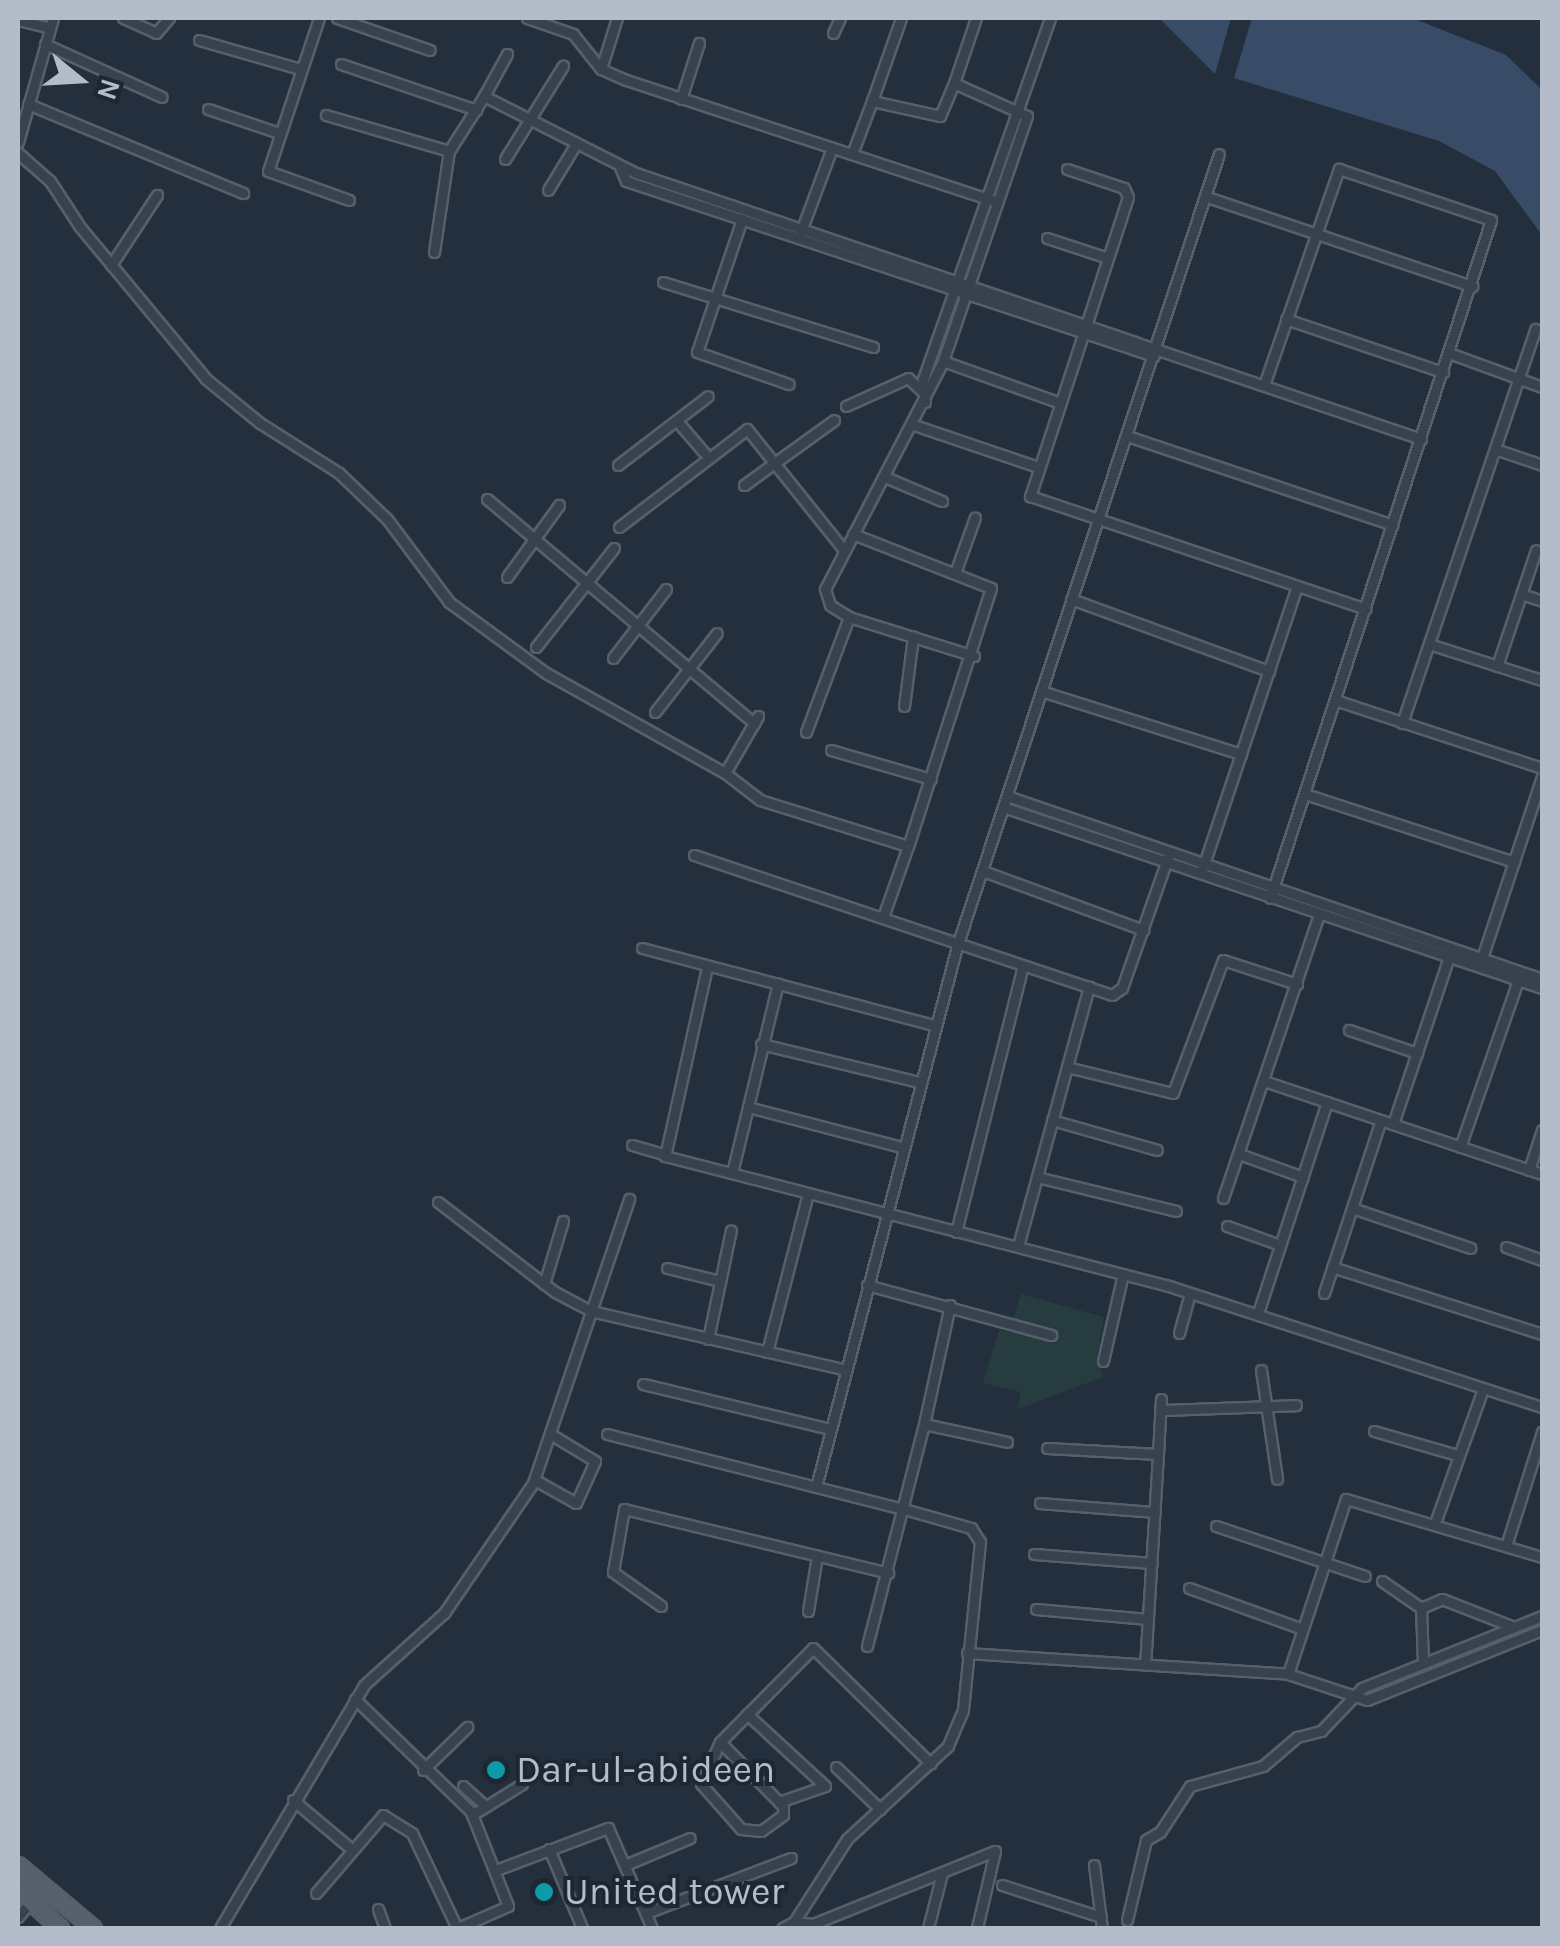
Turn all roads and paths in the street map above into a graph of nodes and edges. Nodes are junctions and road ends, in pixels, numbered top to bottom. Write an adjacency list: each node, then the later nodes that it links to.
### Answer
1 (123, 18): 2 (street)
2 (169, 18)
3 (319, 18): 22 (street)
4 (337, 18): 17 (street)
5 (528, 18): 21 (street)
6 (617, 18): 21 (street)
7 (840, 18): 13 (street)
8 (901, 18): 27 (street)
9 (976, 18): 23 (street)
10 (1050, 18): 31 (street)
11 (18, 20): 12 (street)
12 (51, 23): 16 (street)
13 (833, 33)
14 (199, 40): 22 (street)
15 (699, 42): 26 (street)
16 (45, 44): 25 (street); 28 (street)
17 (430, 50)
18 (507, 54): 24 (street)
19 (341, 64): 30 (street)
20 (563, 66): 33 (street)
21 (601, 68): 26 (street)
22 (300, 69): 34 (street)
23 (954, 83): 27 (street); 31 (street)
24 (484, 96): 30 (street); 33 (street)
25 (162, 97)
26 (681, 99): 37 (street)
27 (872, 101): 40 (street)
28 (28, 104): 35 (street); 45 (street)
29 (208, 109): 34 (street)
30 (476, 110): 39 (street)
31 (1016, 111): 47 (street); 50 (street)
32 (326, 114): 39 (street)
33 (528, 121): 36 (street); 42 (street)
34 (280, 133): 49 (street)
35 (18, 142)
36 (574, 147): 44 (street); 51 (street)
37 (832, 148): 40 (street); 53 (street)
38 (18, 152): 57 (street)
39 (449, 152): 55 (street)
40 (852, 154): 47 (street)
41 (1218, 154): 48 (street)
42 (505, 159)
43 (1068, 169): 56 (street)
44 (548, 190)
45 (243, 193)
46 (157, 195): 57 (street)
47 (984, 198): 50 (street); 59 (street)
48 (1206, 198): 52 (street); 67 (street)
49 (349, 200)
50 (997, 202): 61 (street)
51 (743, 216): 53 (street); 62 (street)
52 (1316, 231): 60 (street); 60 (street); 63 (street)
53 (800, 234): 59 (street)
54 (1047, 238): 56 (street)
55 (434, 252)
56 (1108, 258): 64 (street)
57 (111, 265): 134 (street)
58 (663, 282): 62 (street)
59 (956, 285): 61 (street); 76 (street)
60 (1472, 286): 68 (street)
61 (968, 290): 64 (street); 69 (street)
62 (712, 297): 66 (street); 72 (street)
63 (1286, 319): 70 (street); 73 (street)
64 (1085, 329): 67 (street); 77 (street)
65 (1535, 329): 71 (street)
66 (873, 347)
67 (1155, 352): 73 (street); 82 (street)
68 (1450, 354): 70 (street); 71 (street)
69 (944, 360): 76 (street); 77 (street)
70 (1444, 372): 83 (street)
71 (1519, 378): 74 (street); 84 (street)
72 (789, 384)
73 (1264, 385): 83 (street)
74 (1542, 387)
75 (708, 396): 80 (street)
76 (924, 397): 78 (street); 81 (street)
77 (1060, 403): 89 (street)
78 (846, 406)
79 (834, 420): 86 (street)
80 (678, 421): 85 (street); 88 (street)
81 (914, 426): 89 (street); 90 (street)
82 (1127, 436): 96 (street); 97 (street)
83 (1421, 439): 97 (street)
84 (1495, 449): 87 (street); 117 (street)
85 (707, 456): 86 (street); 98 (street)
86 (774, 462): 91 (street); 102 (street)
87 (1542, 464)
88 (618, 465)
89 (1038, 468): 96 (street)
90 (885, 477): 93 (street); 99 (street)
91 (744, 485)
92 (488, 499): 100 (street)
93 (942, 501)
94 (559, 505): 100 (street)
95 (975, 517): 104 (street)
96 (1098, 518): 107 (street); 110 (street)
97 (1393, 525): 112 (street)
98 (619, 527)
99 (853, 534): 102 (street); 104 (street)
100 (534, 539): 105 (street); 106 (street)
101 (614, 548): 106 (street)
102 (843, 549): 113 (street)
103 (1536, 550): 109 (street)
104 (955, 573): 119 (street)
105 (506, 577)
106 (586, 583): 114 (street); 118 (street)
107 (1296, 588): 112 (street); 123 (street)
108 (666, 590): 114 (street)
109 (1521, 594): 111 (street); 121 (street)
110 (1071, 599): 123 (street); 125 (street)
111 (1542, 602)
112 (1365, 610): 126 (street)
113 (849, 616): 116 (street); 130 (street)
114 (638, 625): 120 (street); 122 (street)
115 (718, 633): 122 (street)
116 (913, 637): 119 (street); 127 (street)
117 (1429, 644): 121 (street); 129 (street)
118 (536, 646)
119 (974, 656): 136 (street)
120 (613, 658)
121 (1497, 666): 124 (street)
122 (690, 668): 128 (street); 134 (street)
123 (1269, 670): 132 (street)
124 (1542, 680)
125 (1041, 690): 132 (street); 138 (street)
126 (1335, 700): 129 (street); 137 (street)
127 (904, 706)
128 (654, 712)
129 (1402, 722): 133 (street)
130 (806, 732)
131 (831, 750): 136 (street)
132 (1241, 754): 143 (street)
133 (1542, 768)
134 (725, 773): 139 (street)
135 (1542, 776): 142 (street)
136 (931, 779): 139 (street)
137 (1304, 794): 142 (street); 145 (street)
138 (1005, 802): 141 (street); 144 (street)
139 (908, 846): 147 (street)
140 (694, 854): 147 (street)
141 (1168, 858): 143 (street); 148 (street)
142 (1514, 862): 152 (street)
143 (1202, 870): 145 (street)
144 (982, 871): 148 (street); 149 (street)
145 (1272, 894): 146 (street); 152 (street)
146 (1320, 914): 151 (street); 158 (street)
147 (883, 918): 149 (street)
148 (1143, 930): 159 (street)
149 (956, 946): 153 (street); 161 (street)
150 (642, 948): 154 (street)
151 (1449, 957): 152 (street); 164 (street)
152 (1480, 963): 155 (street); 156 (street)
153 (1023, 966): 159 (street); 195 (street)
154 (707, 967): 157 (street); 178 (street)
155 (1518, 980): 160 (street); 176 (street)
156 (1542, 980)
157 (778, 983): 161 (street); 163 (street)
158 (1297, 984): 165 (street); 167 (street)
159 (1089, 987): 165 (street)
160 (1542, 988)
161 (933, 1025): 166 (street)
162 (1349, 1030): 164 (street)
163 (761, 1044): 166 (street); 169 (street)
164 (1417, 1053): 172 (street)
165 (1067, 1067): 170 (street)
166 (919, 1082): 175 (street)
167 (1264, 1082): 168 (street); 179 (street)
168 (1327, 1102): 171 (street); 184 (street)
169 (748, 1107): 175 (street); 181 (street)
170 (1052, 1120): 177 (street); 183 (street)
171 (1381, 1120): 172 (street); 189 (street)
172 (1393, 1124): 176 (street)
173 (1542, 1130): 180 (street)
174 (632, 1144): 178 (street)
175 (902, 1147): 191 (street)
176 (1460, 1147): 180 (street)
177 (1157, 1150)
178 (663, 1154): 181 (street)
179 (1239, 1154): 184 (street); 187 (street)
180 (1530, 1170): 182 (street)
181 (732, 1173): 185 (street)
182 (1542, 1174)
183 (1036, 1177): 190 (street); 197 (street)
184 (1303, 1177): 196 (street)
185 (808, 1194): 191 (street); 216 (street)
186 (629, 1198): 210 (street)
187 (1223, 1198)
188 (438, 1202): 205 (street)
189 (1352, 1208): 198 (street); 201 (street)
190 (1176, 1210)
191 (888, 1216): 195 (street); 206 (street)
192 (563, 1220): 205 (street)
193 (1227, 1226): 196 (street)
194 (731, 1230): 204 (street)
195 (956, 1232): 197 (street)
196 (1280, 1245): 211 (street)
197 (1018, 1246): 203 (street)
198 (1470, 1248)
199 (1506, 1248): 200 (street)
200 (1542, 1260)
201 (1332, 1267): 208 (street); 214 (street)
202 (667, 1268): 204 (street)
203 (1124, 1274): 207 (street); 217 (street)
204 (720, 1282): 215 (street)
205 (544, 1284): 210 (street)
206 (868, 1285): 209 (street); 218 (street)
207 (1190, 1293): 211 (street); 212 (street)
208 (1324, 1293)
209 (950, 1305): 213 (street); 227 (street)
210 (590, 1311): 215 (street); 231 (street)
211 (1258, 1313): 221 (street)
212 (1179, 1333)
213 (1051, 1334)
214 (1542, 1334)
215 (708, 1339): 216 (street)
216 (767, 1352): 218 (street)
217 (1103, 1361)
218 (846, 1370): 228 (street)
219 (1261, 1370): 224 (street)
220 (642, 1384): 228 (street)
221 (1482, 1389): 225 (street); 236 (street)
222 (1161, 1399): 226 (street)
223 (1296, 1404): 224 (street)
224 (1266, 1406): 226 (street); 238 (street)
225 (1542, 1407)
226 (1160, 1410): 235 (street)
227 (924, 1424): 233 (street); 241 (street)
228 (830, 1430): 239 (street)
229 (1374, 1431): 236 (street)
230 (1542, 1432): 245 (street)
231 (550, 1434): 237 (street); 237 (street)
232 (607, 1434): 239 (street)
233 (1006, 1442)
234 (1047, 1448): 235 (street)
235 (1158, 1454): 242 (street)
236 (1457, 1455): 243 (street)
237 (540, 1473): 270 (street)
238 (1277, 1479)
239 (816, 1487): 241 (street)
240 (1040, 1503): 242 (street)
241 (904, 1509): 251 (street); 265 (street)
242 (1155, 1512): 250 (street)
243 (1435, 1523): 245 (street); 249 (street)
244 (1216, 1526): 249 (street)
245 (1506, 1546): 248 (street)
246 (1034, 1554): 250 (street)
247 (817, 1556): 251 (street); 255 (street); 258 (street)
248 (1542, 1557)
249 (1324, 1559): 252 (street); 262 (street)
250 (1152, 1563): 260 (street)
251 (888, 1573): 264 (street)
252 (1364, 1576)
253 (1382, 1581): 256 (street)
254 (1190, 1588): 262 (street)
255 (662, 1606)
256 (1421, 1608): 261 (street); 266 (street)
257 (1036, 1609): 260 (street)
258 (808, 1611)
259 (1542, 1616): 261 (street)
260 (1148, 1619): 267 (street)
261 (1514, 1627): 266 (street)
262 (1302, 1629): 268 (street)
263 (1542, 1630): 269 (street)
264 (868, 1646)
265 (968, 1653): 267 (street); 274 (street)
266 (1422, 1662): 269 (street)
267 (1145, 1665): 268 (street)
268 (1288, 1674): 269 (street)
269 (1350, 1697): 301 (street)
270 (355, 1700): 276 (street); 279 (street)
271 (747, 1714): 273 (street); 274 (street); 280 (street)
272 (466, 1727): 276 (street)
273 (720, 1742): 280 (street); 280 (street)
274 (930, 1764): 282 (street)
275 (836, 1766): 282 (street)
276 (423, 1770): 283 (street)
277 (522, 1784): 281 (street)
278 (463, 1786): 281 (street)
279 (294, 1800): 285 (street); 305 (street)
280 (780, 1802)
281 (484, 1805): 283 (street)
282 (880, 1809): 302 (street)
283 (472, 1814): 291 (street)
284 (690, 1838): 288 (street)
285 (350, 1848): 295 (street); 307 (street)
286 (549, 1849): 288 (street); 291 (street); 308 (street)
287 (791, 1858): 298 (street)
288 (625, 1864): 298 (street)
289 (18, 1865): 304 (main road)
290 (1094, 1866): 300 (street)
291 (496, 1870): 307 (street)
292 (942, 1873): 302 (street); 311 (street); 312 (street)
293 (1002, 1884): 300 (street)
294 (18, 1890): 296 (main road)
295 (316, 1893)
296 (30, 1902): 299 (street); 303 (main road)
297 (378, 1909): 306 (street)
298 (646, 1913): 309 (street)
299 (18, 1917)
300 (1100, 1917): 313 (street)
301 (1128, 1920)
302 (794, 1922): 310 (street)
303 (60, 1928)
304 (93, 1928)
305 (220, 1928)
306 (385, 1928)
307 (457, 1928)
308 (582, 1928)
309 (652, 1928)
310 (782, 1928)
311 (928, 1928)
312 (977, 1928)
313 (1102, 1928)

